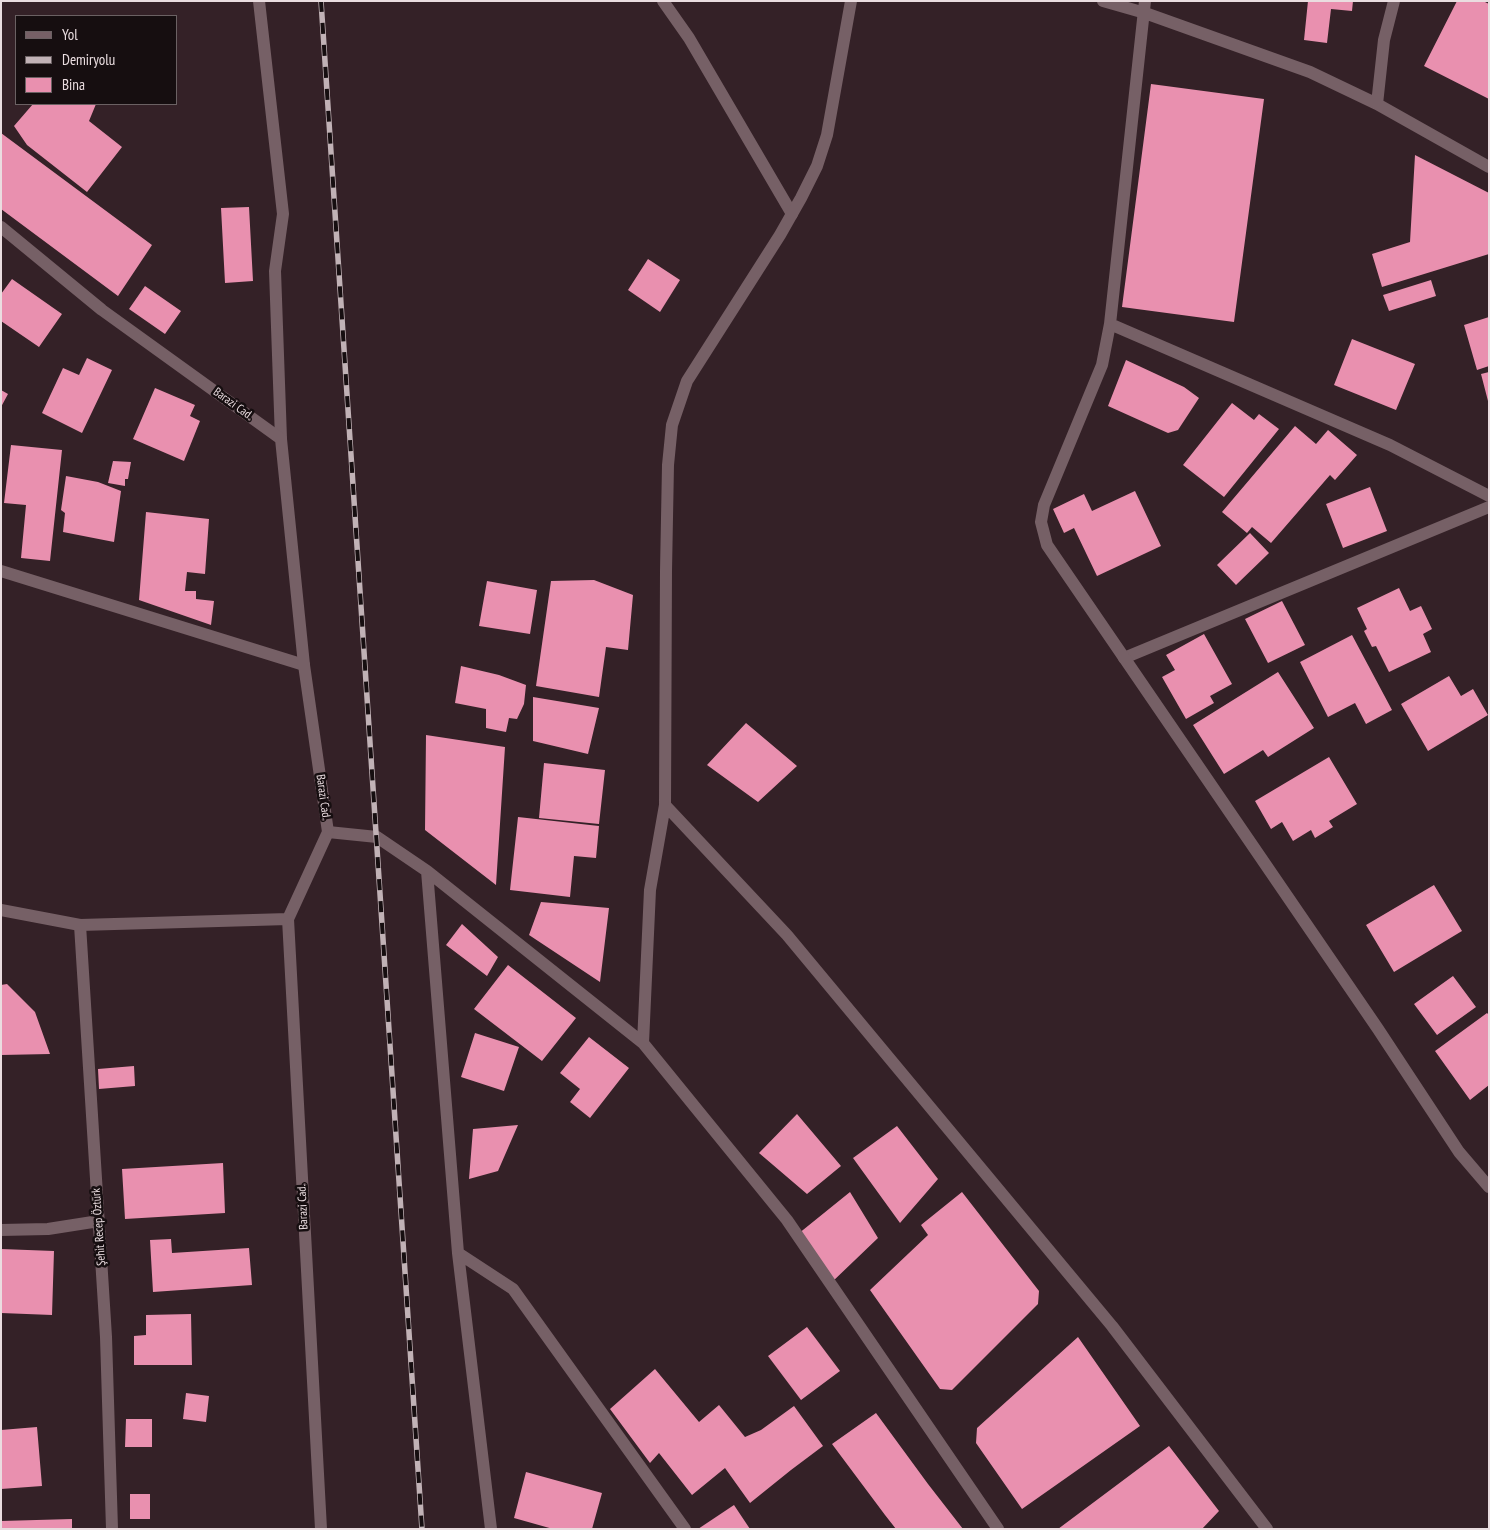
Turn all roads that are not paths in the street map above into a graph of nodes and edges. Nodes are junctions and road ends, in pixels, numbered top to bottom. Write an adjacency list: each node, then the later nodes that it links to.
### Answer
1 (259, 1): 12 (street)
2 (664, 1): 9 (street)
3 (851, 1): 9 (street)
4 (1103, 1): 6 (street)
5 (1394, 1): 7 (street)
6 (1145, 7): 7 (street); 11 (street)
7 (1377, 104): 8 (street)
8 (1489, 167)
9 (792, 214): 18 (street)
10 (1, 227): 12 (street, Barazi Cad.)
11 (1110, 324): 13 (street); 16 (street)
12 (281, 439): 17 (street, Barazi Cad.)
13 (1489, 496)
14 (1489, 507): 16 (street)
15 (1, 571): 17 (street)
16 (1124, 658): 25 (street)
17 (304, 665): 19 (street, Barazi Cad.)
18 (665, 805): 24 (street); 34 (street)
19 (328, 832): 20 (street); 22 (street, Barazi Cad.)
20 (427, 871): 24 (street); 28 (street)
21 (1, 910): 23 (street)
22 (288, 919): 23 (street); 30 (street, Barazi Cad.)
23 (80, 925): 26 (street, Şehit Recep Öztürk)
24 (643, 1043): 33 (street)
25 (1489, 1186)
26 (99, 1221): 27 (street); 29 (street, Şehit Recep Öztürk)
27 (1, 1230)
28 (458, 1253): 31 (street); 32 (street)
29 (112, 1529)
30 (321, 1529)
31 (491, 1529)
32 (685, 1529)
33 (998, 1529)
34 (1267, 1529)

